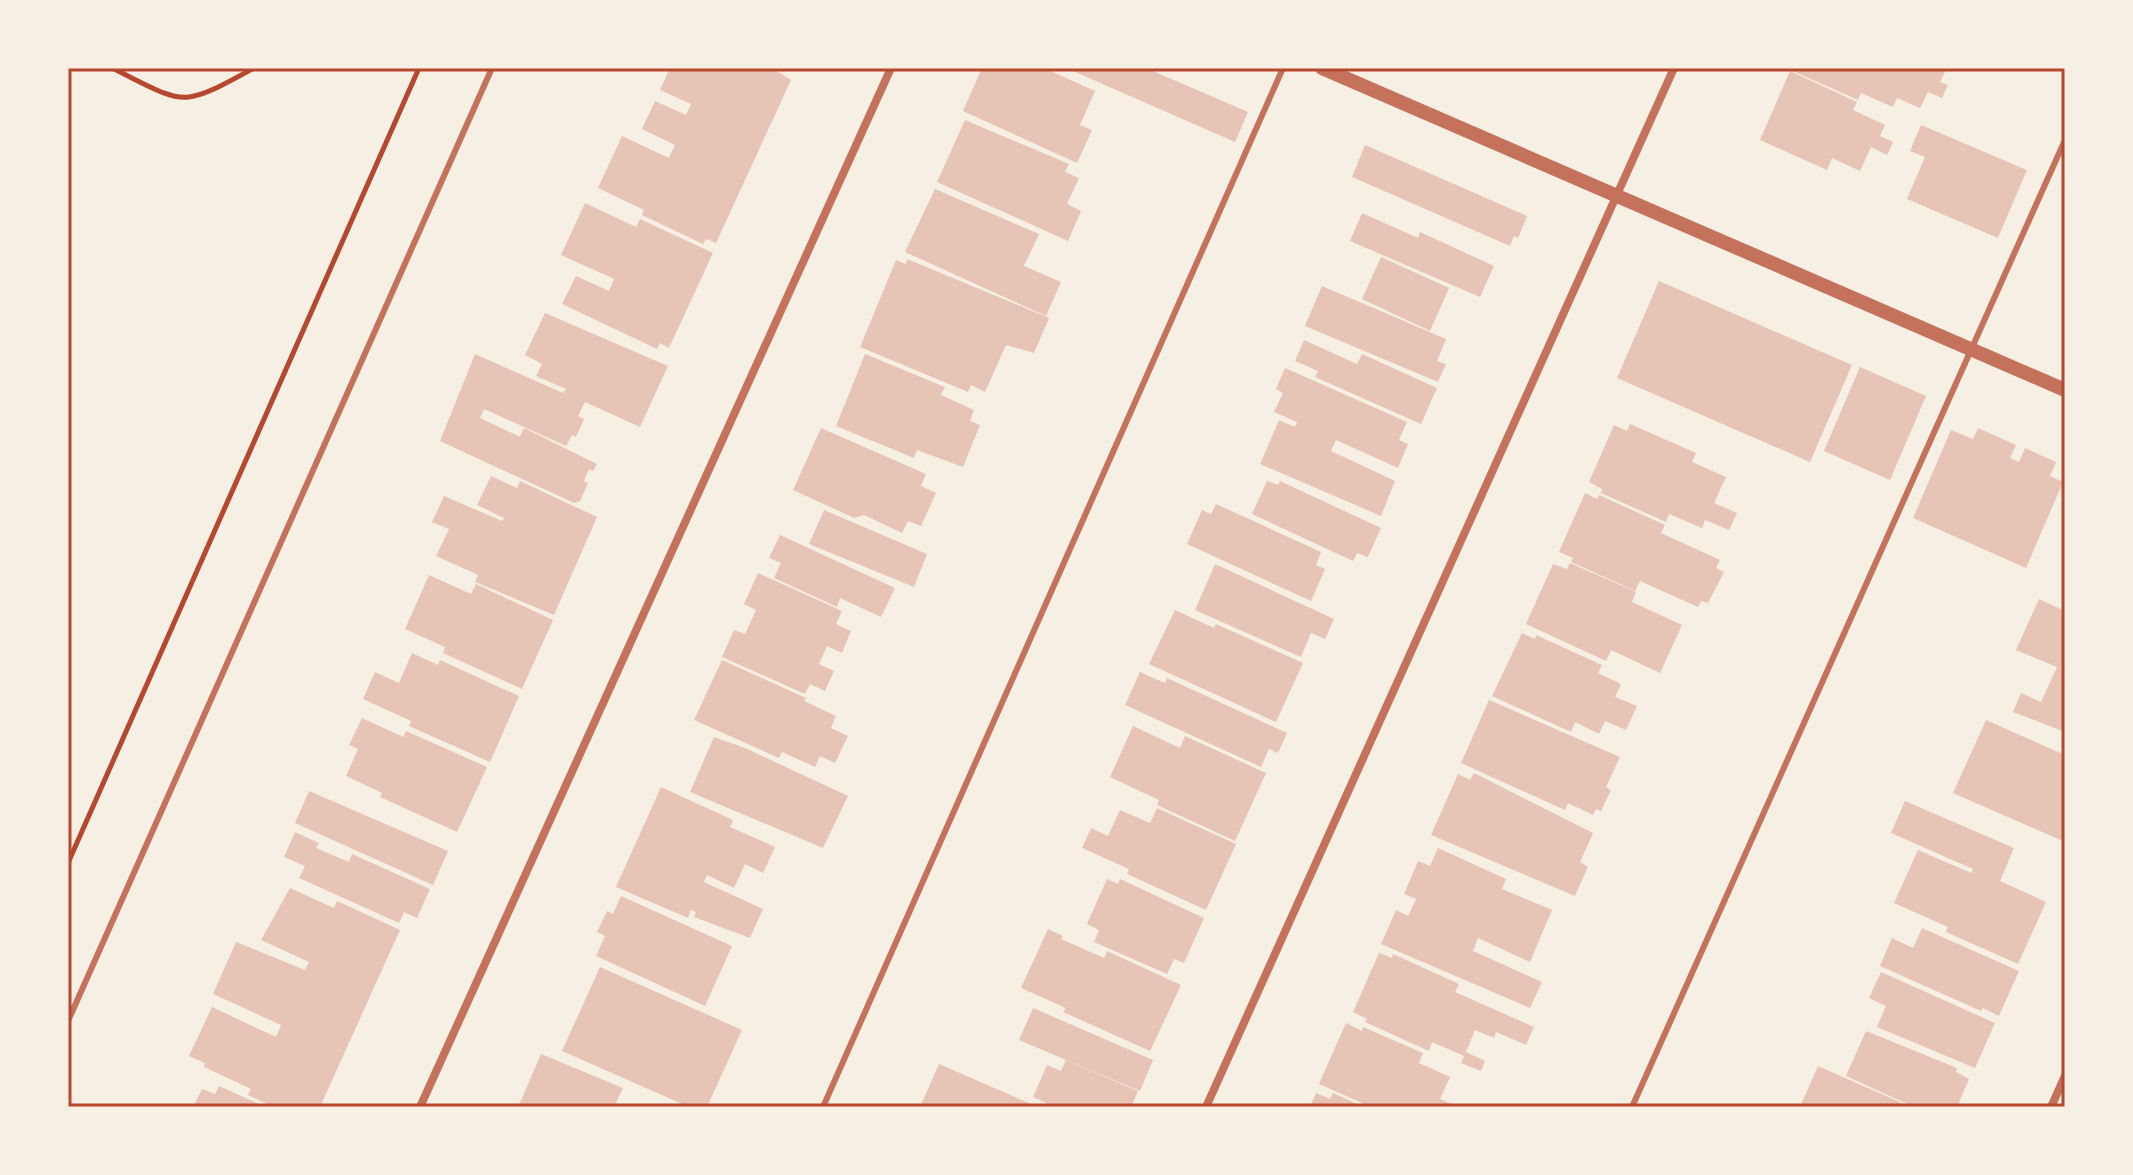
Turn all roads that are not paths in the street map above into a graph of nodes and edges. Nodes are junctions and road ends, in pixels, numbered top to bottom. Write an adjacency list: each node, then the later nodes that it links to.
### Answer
1 (492, 68): 10 (lane)
2 (891, 68): 12 (street)
3 (1283, 68): 13 (lane)
4 (1322, 68): 7 (street)
5 (1674, 68): 7 (street)
6 (2065, 140): 8 (lane)
7 (1618, 196): 8 (street); 14 (street)
8 (1971, 349): 9 (street); 15 (lane)
9 (2065, 390)
10 (68, 1021)
11 (2065, 1076): 16 (street)
12 (420, 1107)
13 (823, 1107)
14 (1206, 1107)
15 (1632, 1107)
16 (2051, 1107)

